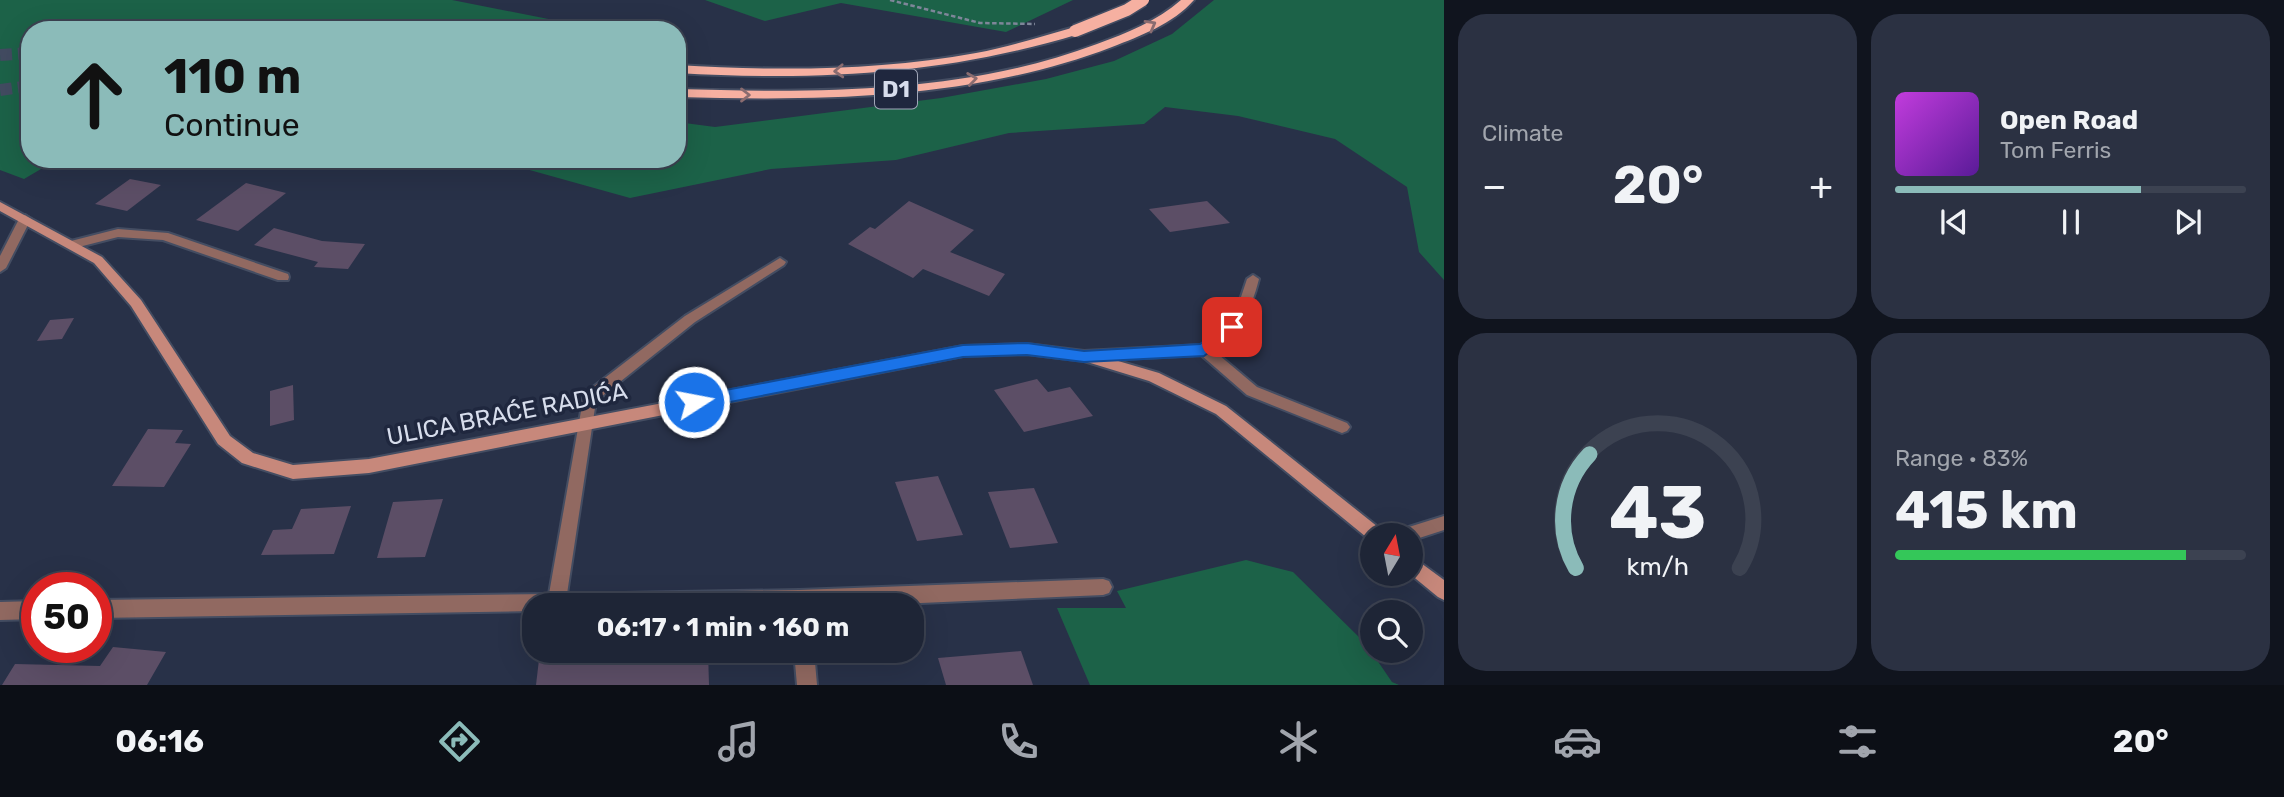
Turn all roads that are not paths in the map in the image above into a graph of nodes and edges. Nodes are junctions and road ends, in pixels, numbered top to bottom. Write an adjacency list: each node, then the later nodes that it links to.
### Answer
1 (1143, 0): 3 (highway, D1, one-way to 3, bridge)
2 (1188, 0): 4 (highway, D1, one-way to 2)
3 (686, 70)
4 (686, 93)
5 (0, 206): 6 (main road, ULICA BRAĆE RADIĆA)
6 (25, 219): 7 (main road, ULICA BRAĆE RADIĆA); 9 (street)
7 (71, 245): 10 (street); 14 (main road, ULICA BRAĆE RADIĆA)
8 (780, 262): 14 (street)
9 (1, 265)
10 (284, 277)
11 (1253, 278): 12 (street)
12 (1204, 350): 13 (street); 15 (street)
13 (1084, 356): 14 (main road, ULICA BRAĆE RADIĆA); 16 (main road, ULICA BRAĆE RADIĆA)
14 (584, 424): 22 (street)
15 (1342, 427)
16 (1361, 523)
17 (1444, 523): 18 (street)
18 (1423, 530)
19 (1423, 574): 21 (main road)
20 (1103, 587): 23 (street)
21 (1444, 591)
22 (558, 593)
23 (924, 596)
24 (522, 603): 25 (street)
25 (112, 609)
26 (21, 610): 27 (street)
27 (0, 611)
28 (805, 663): 29 (street)
29 (807, 685)

